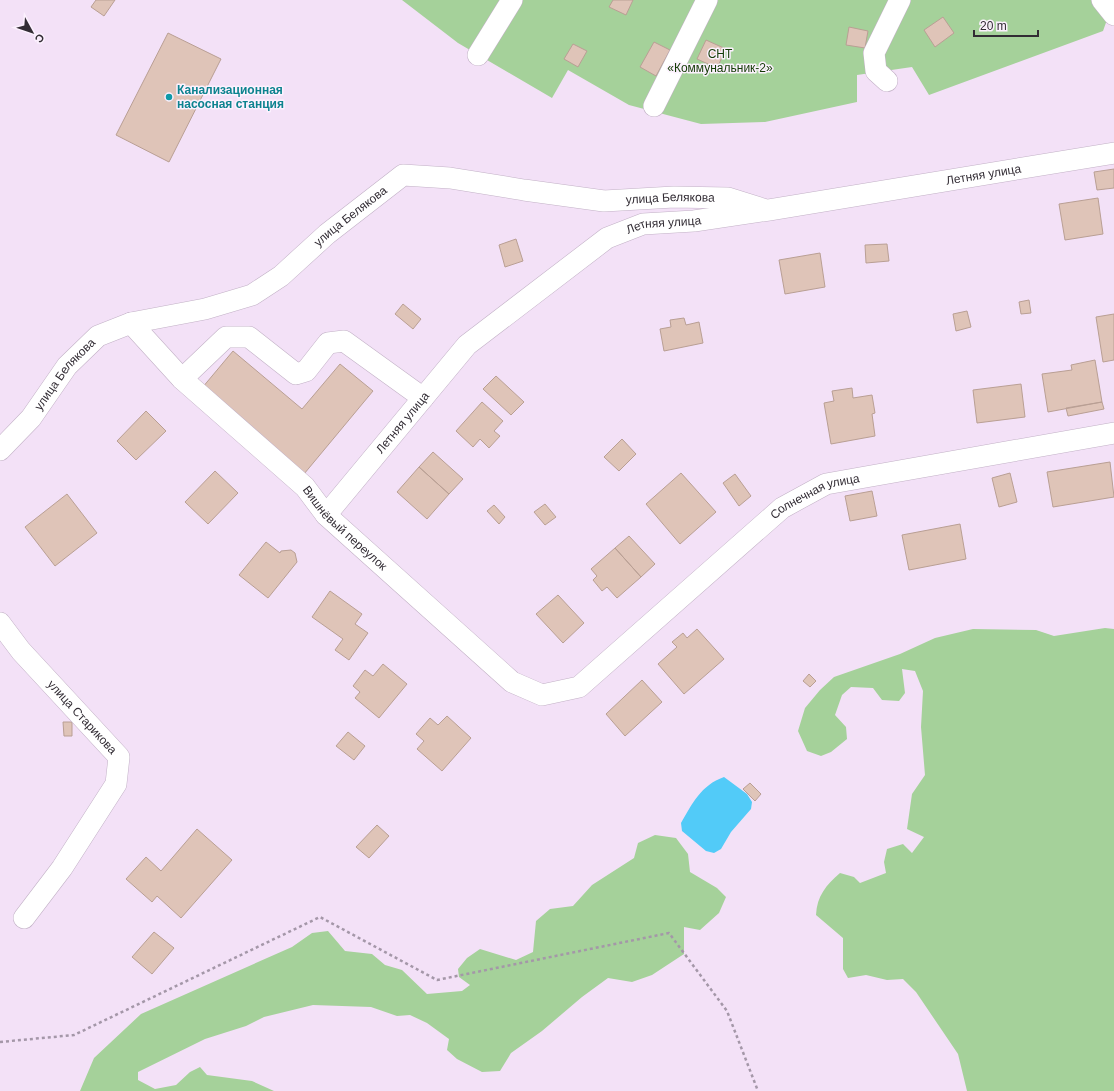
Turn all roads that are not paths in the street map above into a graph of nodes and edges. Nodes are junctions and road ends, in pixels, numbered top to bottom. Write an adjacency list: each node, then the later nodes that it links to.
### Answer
1 (512, 0): 6 (street)
2 (707, 0): 8 (street)
3 (900, 0): 7 (street)
4 (1102, 0): 5 (street)
5 (1114, 15)
6 (478, 55)
7 (887, 80)
8 (654, 106)
9 (1114, 153): 10 (street, Летняя улица)
10 (769, 210): 11 (street, улица Белякова); 13 (street, Летняя улица)
11 (131, 323): 12 (street, Вишнёвый переулок); 15 (street, улица Белякова)
12 (182, 379): 13 (street); 16 (street, Вишнёвый переулок)
13 (423, 398): 16 (street, Летняя улица)
14 (1114, 433): 18 (street, Солнечная улица)
15 (0, 450)
16 (326, 515): 18 (street, Вишнёвый переулок)
17 (0, 623): 19 (street, улица Старикова)
18 (579, 687)
19 (24, 918)

